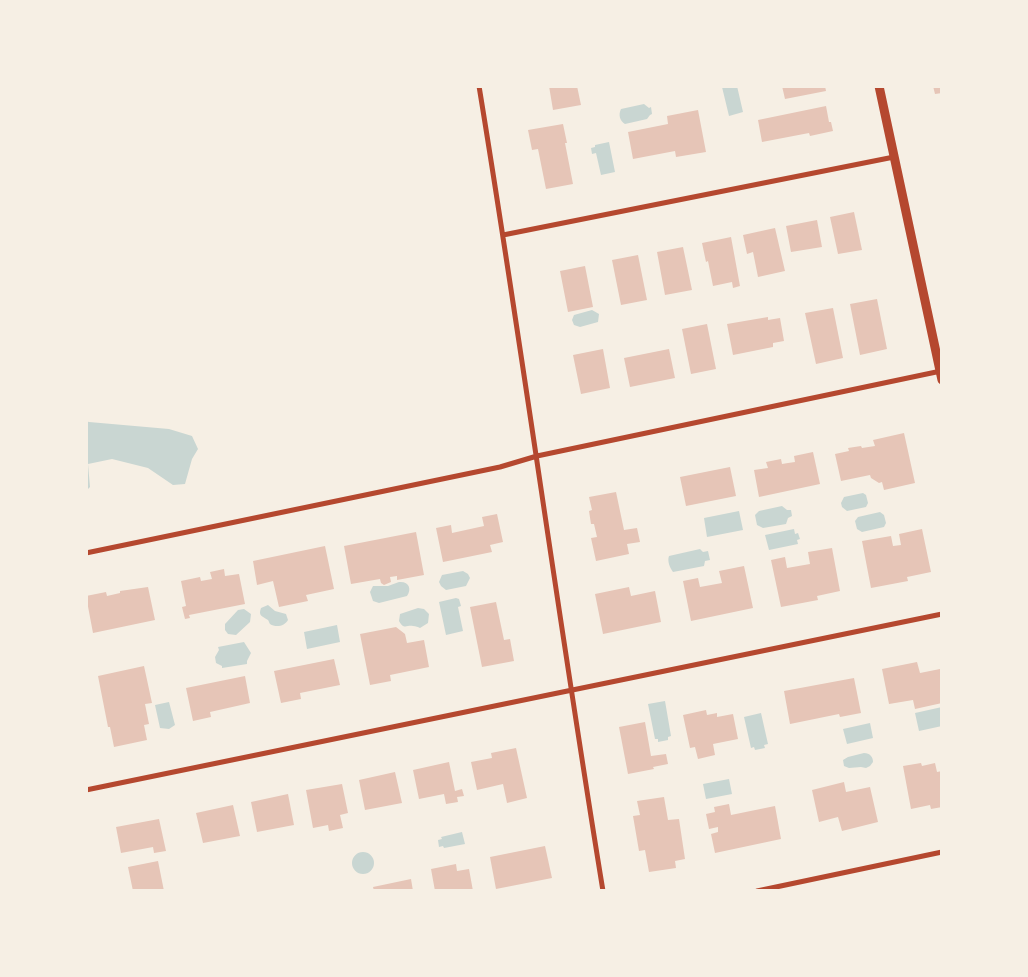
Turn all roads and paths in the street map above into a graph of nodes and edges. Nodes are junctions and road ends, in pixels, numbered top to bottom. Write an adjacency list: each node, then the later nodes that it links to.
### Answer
1 (479, 86): 4 (street)
2 (879, 86): 3 (street)
3 (894, 157): 4 (street); 5 (street)
4 (503, 235): 6 (street)
5 (941, 374): 6 (street)
6 (537, 456): 7 (street); 9 (street)
7 (86, 553)
8 (942, 614): 9 (street)
9 (570, 691): 10 (street); 12 (street)
10 (86, 790)
11 (942, 852): 13 (street)
12 (603, 891)
13 (757, 891)

